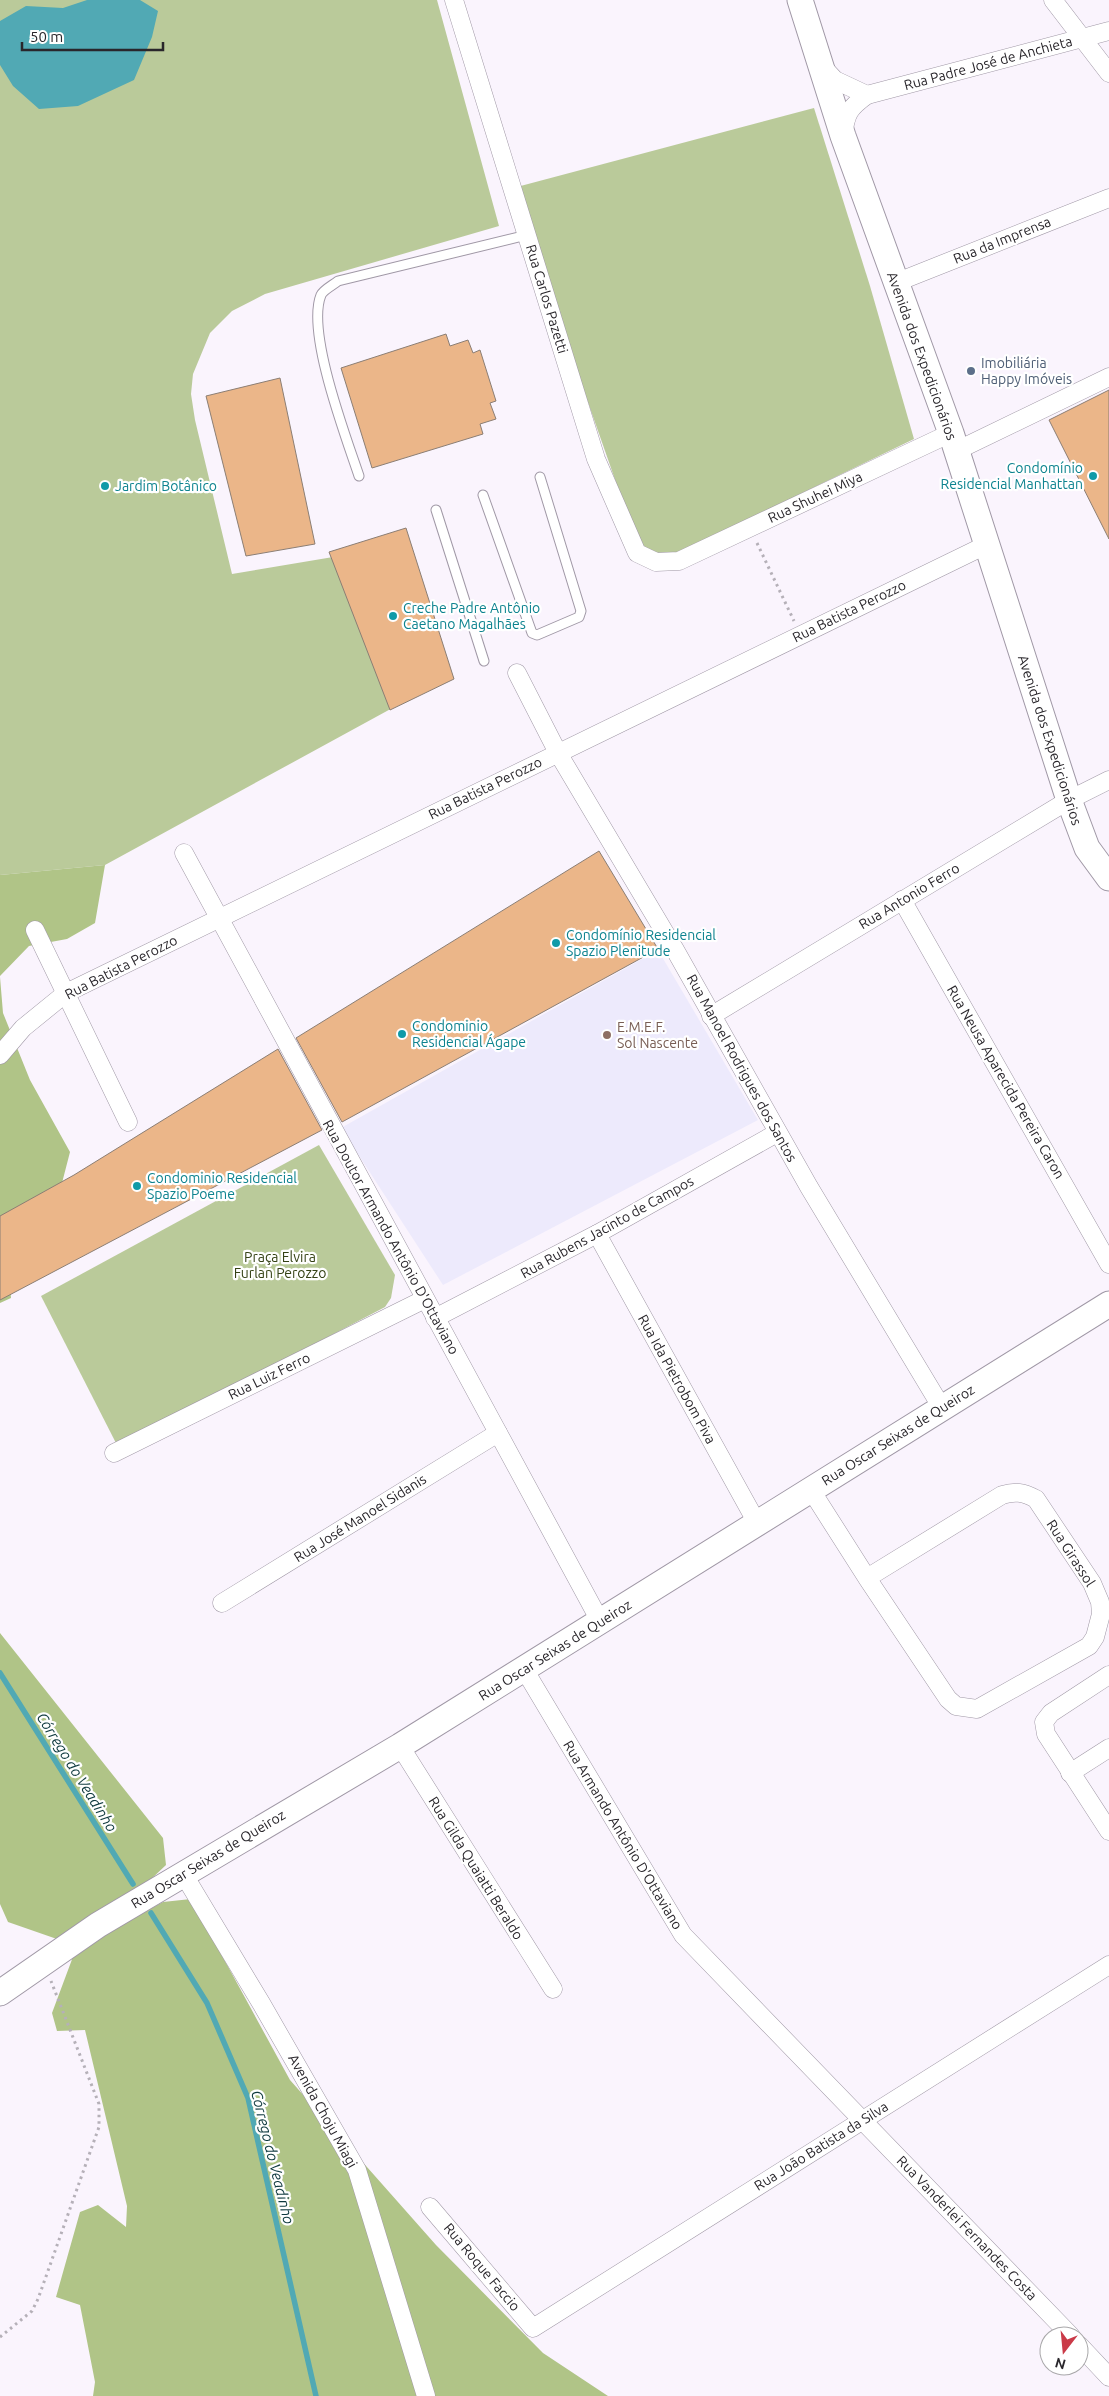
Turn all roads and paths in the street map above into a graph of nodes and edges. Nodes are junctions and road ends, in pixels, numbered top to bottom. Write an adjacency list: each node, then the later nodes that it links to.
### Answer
1 (454, 0): 11 (street, Rua Carlos Pazetti)
2 (800, 0): 6 (street, Avenida dos Expedicionários)
3 (1053, 0): 5 (street)
4 (1109, 31): 5 (street, Rua Padre José de Anchieta)
5 (1084, 38): 7 (street); 8 (street, Rua Padre José de Anchieta)
6 (821, 66): 8 (street); 9 (street, Avenida dos Expedicionários)
7 (1109, 73)
8 (867, 95): 9 (street, Rua Padre José de Anchieta)
9 (843, 136): 12 (street, Avenida dos Expedicionários)
10 (1109, 198): 12 (street, Rua da Imprensa)
11 (527, 236): 15 (lane); 21 (street, Rua Carlos Pazetti)
12 (895, 283): 14 (street, Avenida dos Expedicionários)
13 (1109, 377): 14 (street, Rua Shuhei Miya)
14 (953, 442): 19 (street, Rua Shuhei Miya); 20 (street, Avenida dos Expedicionários)
15 (359, 476)
16 (540, 477): 17 (lane)
17 (483, 495)
18 (436, 510): 23 (lane)
19 (749, 528): 21 (street, Rua Shuhei Miya); 22 (path)
20 (986, 545): 22 (street, Rua Batista Perozzo); 27 (street, Avenida dos Expedicionários)
21 (679, 561)
22 (800, 635): 25 (street, Rua Batista Perozzo)
23 (484, 661)
24 (517, 673): 25 (street, Rua Manoel Rodrigues dos Santos)
25 (558, 753): 31 (street, Rua Batista Perozzo); 34 (street, Rua Manoel Rodrigues dos Santos)
26 (1109, 780): 27 (street, Rua Antonio Ferro)
27 (1068, 800): 29 (street, Avenida dos Expedicionários); 30 (street, Rua Antonio Ferro)
28 (184, 853): 31 (street, Rua Doutor Armando Antônio D'Ottaviano)
29 (1109, 878)
30 (902, 900): 34 (street, Rua Antonio Ferro); 39 (street, Rua Neusa Aparecida Pereira Caron)
31 (219, 918): 33 (street, Rua Batista Perozzo); 40 (street, Rua Doutor Armando Antônio D'Ottaviano)
32 (35, 930): 33 (street)
33 (66, 993): 35 (street, Rua Batista Perozzo); 36 (street)
34 (711, 1016): 37 (street, Rua Manoel Rodrigues dos Santos)
35 (0, 1055)
36 (128, 1122)
37 (777, 1132): 38 (street, Rua Rubens Jacinto de Campos); 43 (street, Rua Manoel Rodrigues dos Santos)
38 (597, 1234): 42 (street, Rua Rubens Jacinto de Campos); 47 (street, Rua Ida Pietrobom Piva)
39 (1109, 1264)
40 (425, 1299): 42 (street, Rua Doutor Armando Antônio D'Ottaviano); 45 (street, Rua Luiz Ferro)
41 (1109, 1304): 43 (street, Rua Oscar Seixas de Queiroz)
42 (435, 1318): 44 (street, Rua Doutor Armando Antônio D'Ottaviano)
43 (942, 1408): 46 (street, Rua Oscar Seixas de Queiroz)
44 (498, 1433): 49 (street, Rua José Manoel Sidanis); 50 (street, Rua Doutor Armando Antônio D'Ottaviano)
45 (114, 1453)
46 (812, 1490): 47 (street, Rua Oscar Seixas de Queiroz); 48 (street, Rua Girassol)
47 (758, 1523): 50 (street, Rua Oscar Seixas de Queiroz)
48 (867, 1578): 48 (street, Rua Girassol)
49 (222, 1603)
50 (600, 1622): 51 (street, Rua Oscar Seixas de Queiroz)
51 (524, 1669): 53 (street, Rua Oscar Seixas de Queiroz); 62 (street, Rua Armando Antônio D'Ottaviano)
52 (1109, 1674): 55 (street)
53 (400, 1746): 57 (street, Rua Oscar Seixas de Queiroz); 60 (street, Rua Gilda Quaiatti Beraldo)
54 (1109, 1748): 55 (street)
55 (1070, 1773): 56 (street)
56 (1109, 1830)
57 (184, 1874): 58 (street, Rua Oscar Seixas de Queiroz); 69 (street, Avenida Choju Miagi)
58 (44, 1963): 61 (street, Rua Oscar Seixas de Queiroz); 66 (path)
59 (1109, 1965): 62 (street, Rua João Batista da Silva)
60 (552, 1989)
61 (0, 1993)
62 (862, 2120): 64 (street, Rua Vanderlei Fernandes Costa); 65 (street, Rua João Batista da Silva)
63 (430, 2207): 65 (street, Rua Roque Faccio)
64 (1062, 2326)
65 (533, 2328)
66 (0, 2337)
67 (1089, 2356): 68 (street)
68 (1109, 2377)
69 (426, 2396)

